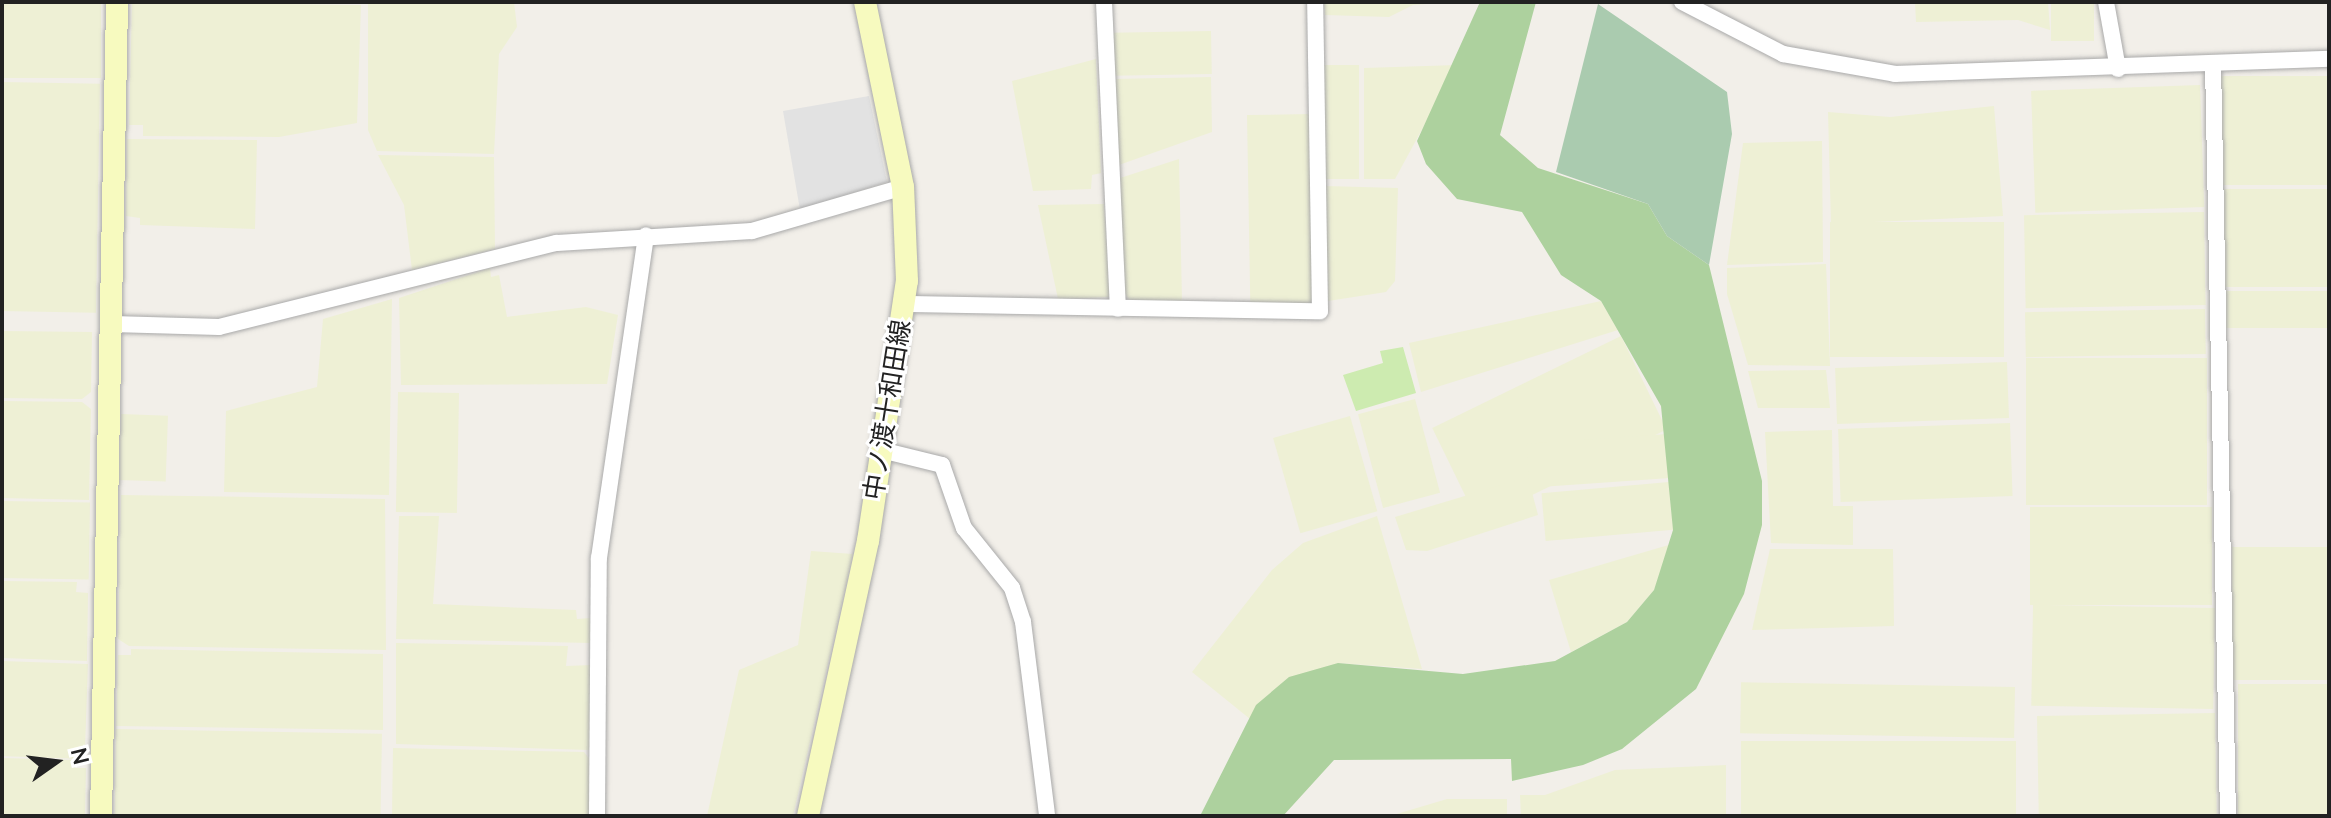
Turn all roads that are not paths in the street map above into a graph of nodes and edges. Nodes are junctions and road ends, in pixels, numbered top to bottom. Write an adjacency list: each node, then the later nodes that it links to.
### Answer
1 (117, 2): 14 (main road)
2 (865, 2): 10 (main road, 中ノ渡十和田線)
3 (1104, 2): 13 (street)
4 (1315, 2): 13 (street)
5 (1682, 2): 9 (street)
6 (2106, 2): 9 (street)
7 (2329, 59): 8 (street)
8 (2213, 63): 9 (street); 20 (street)
9 (2118, 69)
10 (903, 187): 11 (street); 12 (main road, 中ノ渡十和田線)
11 (646, 235): 14 (street); 17 (street)
12 (904, 304): 13 (street); 15 (main road, 中ノ渡十和田線)
13 (1118, 309)
14 (112, 324): 16 (main road)
15 (881, 450): 18 (main road, 中ノ渡十和田線); 19 (street)
16 (101, 816)
17 (597, 816)
18 (808, 816)
19 (1047, 816)
20 (2228, 816)

